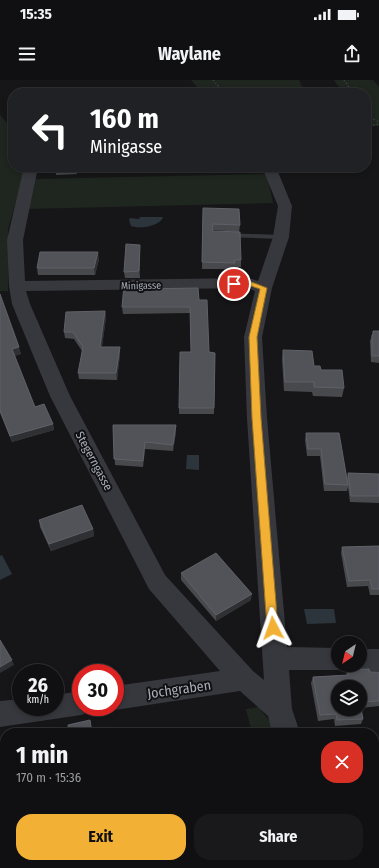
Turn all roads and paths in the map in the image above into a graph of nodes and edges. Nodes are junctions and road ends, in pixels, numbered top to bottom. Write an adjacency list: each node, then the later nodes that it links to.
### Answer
1 (213, 80): 2 (path)
2 (220, 88)
3 (371, 117): 4 (path)
4 (379, 123)
5 (30, 172): 9 (street, Stegerngasse)
6 (272, 172): 8 (street)
7 (216, 234): 8 (lane)
8 (281, 237): 10 (street)
9 (17, 286): 10 (street, Minigasse); 15 (street, Stegerngasse)
10 (264, 288): 11 (street)
11 (275, 658): 12 (street); 17 (street)
12 (331, 659)
13 (367, 660): 14 (street)
14 (379, 660)
15 (244, 679): 16 (street, Jochgraben); 17 (street, Stegerngasse)
16 (124, 697)
17 (279, 709): 20 (street)
18 (12, 712): 19 (street)
19 (0, 714)
20 (285, 728)

